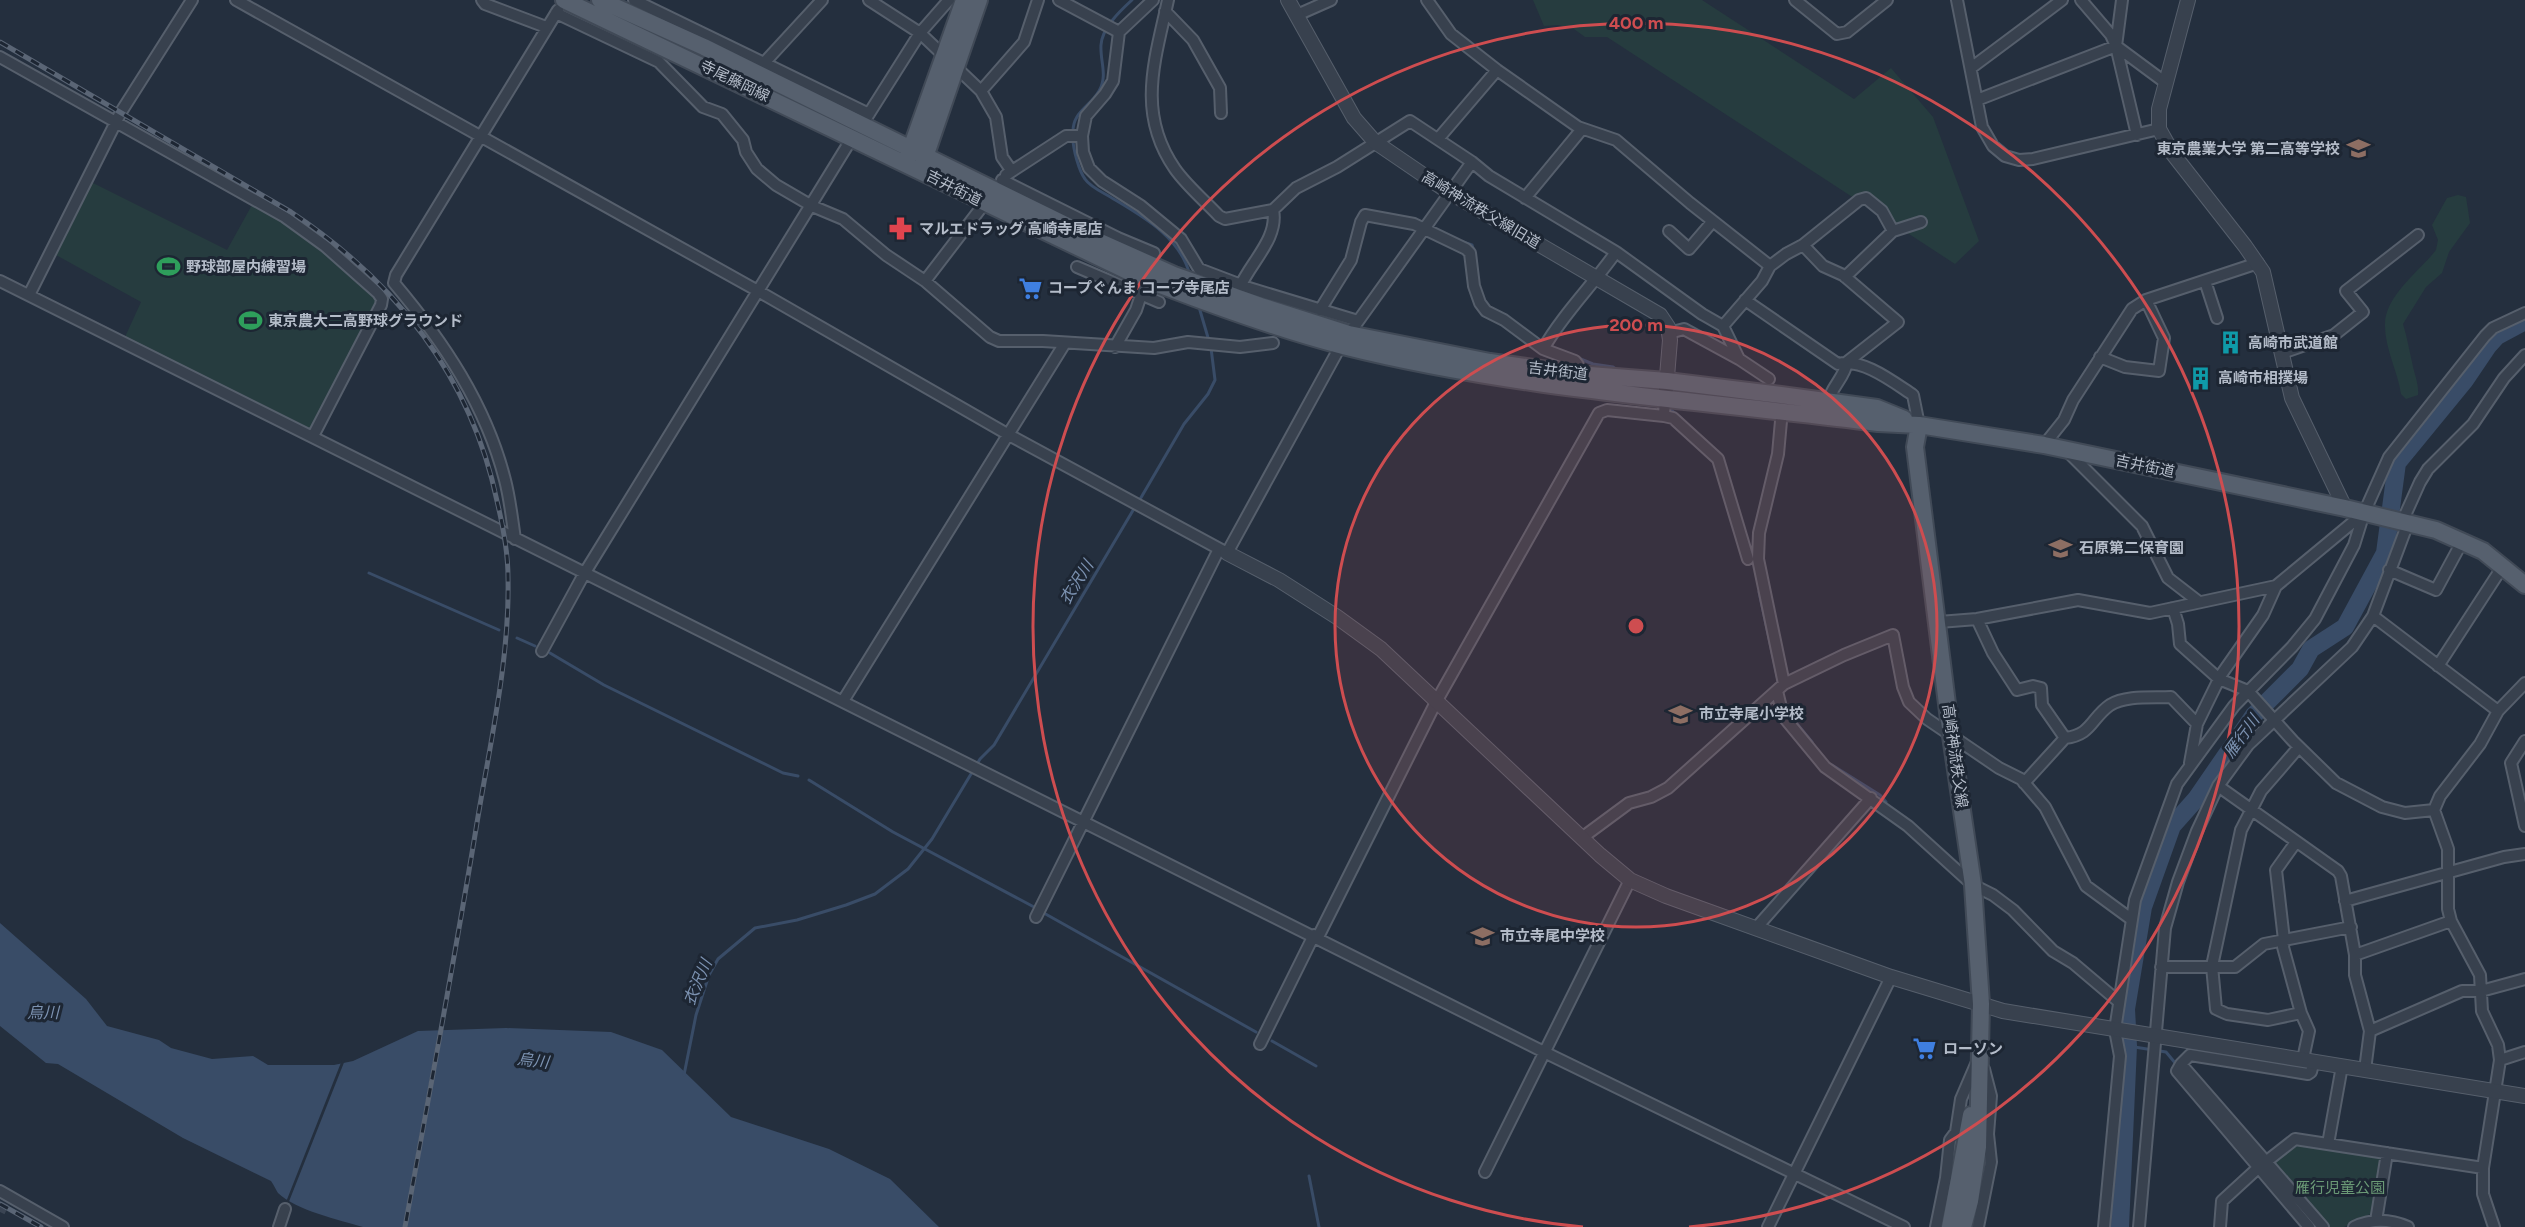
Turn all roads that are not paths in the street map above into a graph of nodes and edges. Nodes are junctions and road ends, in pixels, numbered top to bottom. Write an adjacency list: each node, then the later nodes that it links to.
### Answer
1 (192, 0): 40 (street)
2 (236, 0): 46 (street)
3 (482, 0): 27 (street)
4 (600, 0): 41 (main road, 寺尾藤岡線)
5 (634, 0): 33 (street)
6 (822, 0): 33 (street)
7 (869, 0): 29 (street)
8 (949, 0): 29 (street)
9 (964, 0): 32 (main road)
10 (979, 0): 32 (main road)
11 (1038, 0): 37 (street)
12 (1059, 0): 28 (street)
13 (1153, 0): 28 (street)
14 (1288, 0): 26 (street, 高崎神流秩父線旧道)
15 (1330, 0): 26 (street)
16 (1427, 0): 35 (street)
17 (1795, 0): 18 (street)
18 (1887, 0)
19 (1958, 0): 34 (street)
20 (2062, 0): 34 (street)
21 (2080, 0): 30 (street)
22 (2122, 0): 30 (street)
23 (2188, 0): 36 (street)
24 (1166, 6): 39 (street); 58 (street)
25 (559, 8): 27 (street); 41 (main road, 寺尾藤岡線); 57 (street)
26 (1297, 15): 48 (street, 高崎神流秩父線旧道)
27 (546, 27): 46 (street)
28 (1119, 32): 45 (street)
29 (920, 33): 32 (street); 41 (street)
30 (2116, 46): 36 (street); 38 (street); 44 (street)
31 (0, 57): 40 (street)
32 (950, 61): 37 (street); 49 (main road)
33 (764, 63): 41 (street)
34 (1971, 68): 38 (street)
35 (1497, 70): 42 (street); 47 (street)
36 (2166, 83): 43 (street)
37 (981, 92): 52 (street)
38 (1977, 99): 44 (street)
39 (1221, 113)
40 (117, 123): 78 (street); 106 (street)
41 (861, 126): 49 (main road, 寺尾藤岡線); 51 (main road, 寺尾藤岡線); 57 (street)
42 (1582, 129): 55 (street); 59 (street)
43 (2159, 129): 44 (street); 68 (street)
44 (2137, 135)
45 (1082, 136): 52 (street); 76 (street)
46 (479, 137): 77 (street); 112 (street)
47 (1437, 139): 48 (street); 50 (street)
48 (1375, 142): 54 (street, 高崎神流秩父線旧道); 58 (street)
49 (919, 151): 51 (main road); 53 (main road, 吉井街道)
50 (1472, 162): 54 (street); 55 (street)
51 (913, 167): 56 (main road, 吉井街道)
52 (1011, 170): 53 (street)
53 (998, 184): 67 (street); 88 (main road, 吉井街道)
54 (1451, 193): 61 (street); 72 (street, 高崎神流秩父線旧道)
55 (1525, 198): 66 (street)
56 (984, 204): 73 (street); 88 (main road, 吉井街道)
57 (812, 206): 73 (street); 77 (street)
58 (1273, 210): 76 (street)
59 (1713, 221): 62 (street); 69 (street)
60 (1921, 222): 63 (street)
61 (1426, 229): 83 (street); 88 (street); 92 (street)
62 (1669, 231)
63 (1893, 231): 65 (street); 71 (street)
64 (2418, 235): 93 (street)
65 (1803, 245): 69 (street); 71 (street)
66 (1616, 252): 72 (street); 86 (street)
67 (1154, 253)
68 (2258, 263): 75 (street); 93 (street)
69 (1770, 266): 80 (street)
70 (1077, 267): 79 (street)
71 (1845, 277): 97 (street)
72 (1597, 279): 87 (street, 高崎神流秩父線旧道); 92 (street)
73 (925, 280): 89 (street)
74 (0, 281): 78 (street)
75 (2205, 281): 81 (street); 85 (street)
76 (1240, 286): 83 (street)
77 (758, 291): 105 (street); 118 (street)
78 (29, 295): 106 (street)
79 (1141, 295): 82 (street); 91 (street)
80 (1745, 300): 86 (street); 97 (street)
81 (2146, 300): 95 (street); 95 (street)
82 (1159, 302)
83 (1320, 310): 88 (street)
84 (2525, 313): 110 (street)
85 (2217, 318)
86 (1723, 326): 96 (street)
87 (1669, 333): 96 (street); 100 (street)
88 (1350, 334): 98 (main road, 吉井街道); 100 (main road, 吉井街道); 114 (street)
89 (1065, 343): 91 (street); 105 (street)
90 (1273, 343): 91 (street)
91 (1115, 346)
92 (1542, 349): 98 (street)
93 (2282, 353): 109 (street)
94 (2525, 355): 111 (street)
95 (2100, 357): 107 (street)
96 (1739, 359): 99 (street)
97 (1847, 362): 101 (street); 104 (street)
98 (1577, 374): 100 (main road, 吉井街道)
99 (1769, 379)
100 (1666, 389): 101 (main road, 吉井街道); 102 (main road, 吉井街道); 103 (street)
101 (1828, 402): 104 (main road, 吉井街道)
102 (1782, 410): 104 (main road, 吉井街道); 130 (street)
103 (1664, 416): 115 (street); 133 (street)
104 (1919, 425): 107 (main road, 吉井街道); 125 (main road, 高崎神流秩父線)
105 (1009, 435): 114 (street); 132 (street)
106 (313, 436): 112 (street)
107 (2044, 445): 108 (main road, 吉井街道)
108 (2064, 448): 109 (main road, 吉井街道); 121 (street)
109 (2345, 508): 110 (main road, 吉井街道)
110 (2367, 514): 111 (main road); 120 (street); 131 (street)
111 (2402, 522): 113 (main road); 117 (street)
112 (515, 539): 118 (street)
113 (2463, 540): 116 (main road); 117 (street)
114 (1223, 551): 133 (street); 148 (street)
115 (1748, 559)
116 (2503, 566): 119 (main road); 127 (street)
117 (2389, 570): 123 (street)
118 (584, 574): 126 (street); 132 (street)
119 (2525, 585)
120 (2276, 586): 121 (street); 128 (street)
121 (2199, 602): 122 (street)
122 (2173, 608): 124 (street); 128 (street)
123 (2373, 616): 127 (street); 135 (street)
124 (1977, 619): 125 (street); 138 (street)
125 (1939, 622): 137 (main road, 高崎神流秩父線)
126 (542, 651)
127 (2438, 666): 134 (street)
128 (2219, 679): 131 (street); 136 (street)
129 (2525, 683): 134 (street)
130 (1780, 688): 137 (street); 145 (street); 150 (street)
131 (2248, 691): 135 (street); 141 (street)
132 (843, 701): 148 (street)
133 (1436, 702): 150 (street); 162 (street)
134 (2498, 711): 147 (street)
135 (2274, 720): 140 (street); 143 (street)
136 (2197, 724): 138 (street); 141 (street)
137 (1951, 736): 142 (street); 155 (main road, 高崎神流秩父線)
138 (2065, 738): 142 (street)
139 (2525, 741): 144 (street)
140 (2299, 747): 146 (street); 147 (street)
141 (2189, 766): 158 (street)
142 (2024, 783): 158 (street)
143 (2218, 786): 146 (street); 166 (street)
144 (2521, 793): 149 (street)
145 (1871, 798): 155 (street); 160 (street)
146 (2251, 809): 151 (street); 165 (street)
147 (2434, 810): 153 (street)
148 (1083, 822): 157 (street); 162 (street)
149 (2525, 826)
150 (1582, 837): 154 (street)
151 (2296, 842): 156 (street); 163 (street)
152 (2525, 854): 153 (street)
153 (2448, 874): 156 (street); 159 (street)
154 (1630, 880): 160 (street); 177 (street)
155 (1972, 885): 170 (street); 171 (main road, 高崎神流秩父線)
156 (2345, 901): 161 (street)
157 (1036, 917)
158 (2131, 919): 170 (street)
159 (2451, 921): 164 (street); 169 (street)
160 (1757, 927): 167 (street)
161 (2350, 927): 163 (street); 164 (street)
162 (1316, 936): 176 (street); 177 (street)
163 (2284, 940): 165 (street); 172 (street)
164 (2355, 955): 174 (street)
165 (2212, 966): 166 (street); 172 (street)
166 (2161, 967): 175 (street)
167 (1891, 977): 171 (street); 192 (street)
168 (2525, 979): 169 (street)
169 (2481, 991): 174 (street); 181 (street)
170 (2119, 1002): 173 (street)
171 (1981, 1004): 173 (street); 179 (main road, 高崎神流秩父線)
172 (2301, 1013): 180 (street)
173 (2115, 1030): 175 (street); 204 (street)
174 (2370, 1031): 183 (street)
175 (2156, 1036): 180 (street); 205 (street)
176 (1260, 1044)
177 (1544, 1052): 191 (street); 192 (street)
178 (2525, 1052): 181 (street)
179 (1981, 1054): 184 (main road, 高崎神流秩父線); 200 (street); 203 (street)
180 (2309, 1060): 182 (street); 189 (street)
181 (2500, 1060): 185 (street)
182 (2342, 1066): 183 (street); 187 (street)
183 (2365, 1070): 185 (street)
184 (1977, 1088): 201 (main road, 高崎神流秩父線); 202 (main road, 高崎神流秩父線)
185 (2495, 1092): 186 (street); 190 (street)
186 (2525, 1096)
187 (2328, 1144): 188 (street); 189 (street)
188 (2387, 1153): 190 (street); 195 (street)
189 (2263, 1165): 206 (street); 207 (street); 208 (street)
190 (2483, 1168): 211 (street)
191 (1485, 1172)
192 (1796, 1173): 198 (street); 199 (street)
193 (0, 1191): 196 (street)
194 (285, 1209): 197 (street)
195 (2376, 1221): 209 (street); 210 (street)
196 (63, 1227)
197 (279, 1227)
198 (1768, 1227)
199 (1904, 1227)
200 (1936, 1227)
201 (1950, 1227)
202 (1963, 1227)
203 (1978, 1227)
204 (2104, 1227)
205 (2139, 1227)
206 (2220, 1227)
207 (2309, 1227)
208 (2323, 1227)
209 (2354, 1227)
210 (2408, 1227)
211 (2494, 1227)

